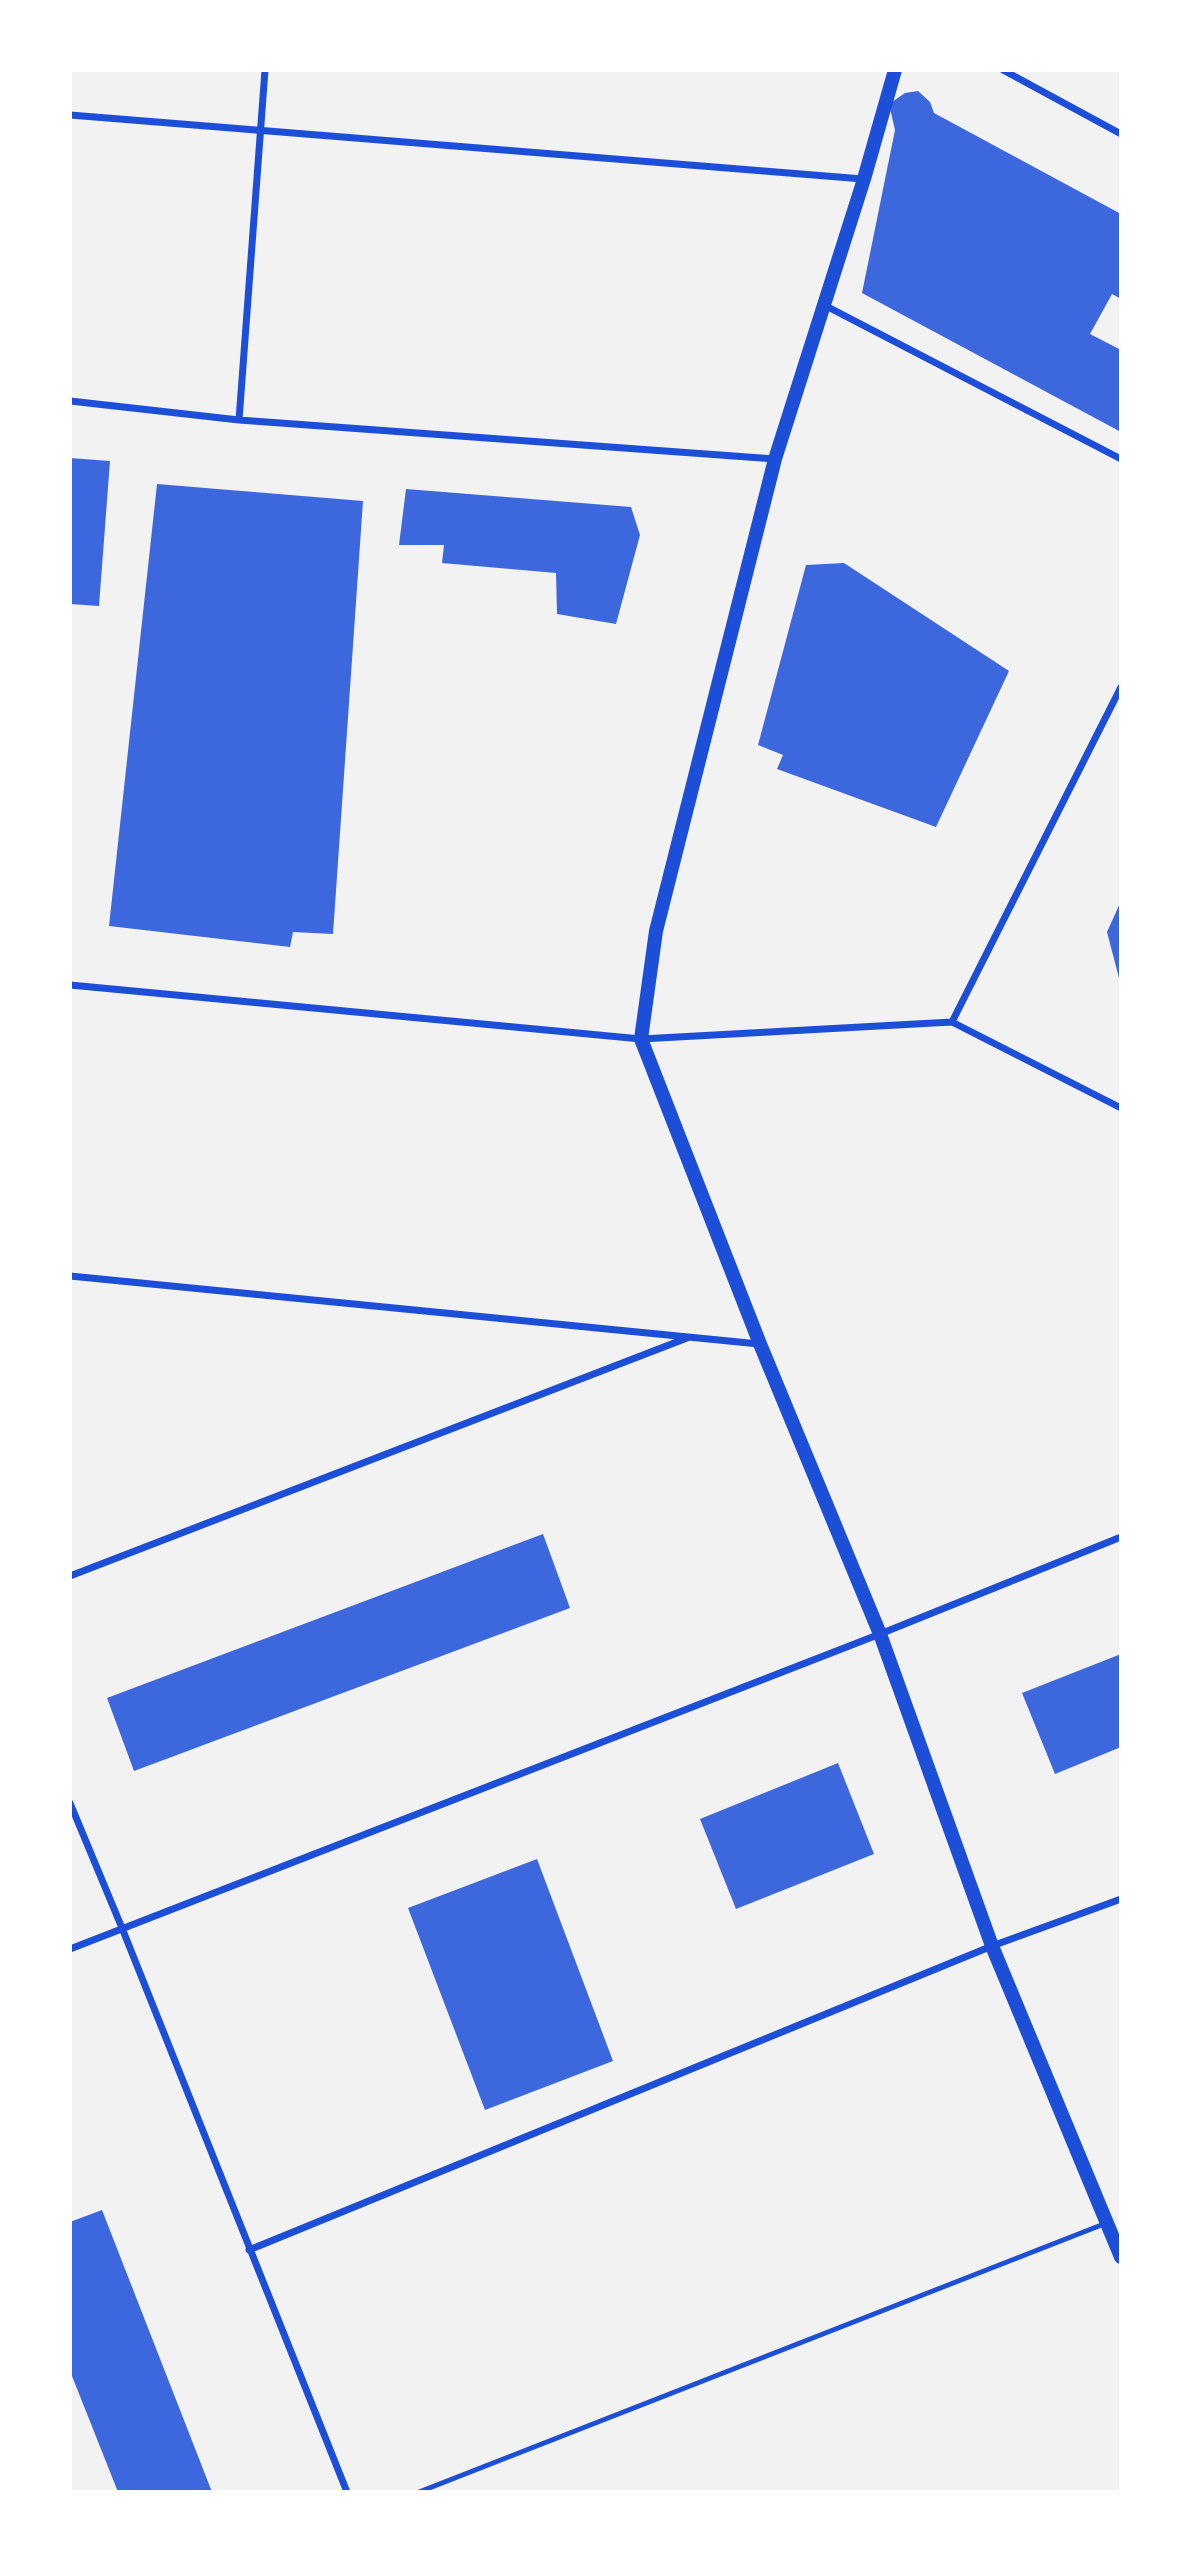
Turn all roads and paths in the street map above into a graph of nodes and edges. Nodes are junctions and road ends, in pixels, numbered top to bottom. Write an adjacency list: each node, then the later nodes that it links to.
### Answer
1 (265, 70): 5 (street)
2 (895, 70): 7 (main road)
3 (1003, 70): 6 (street)
4 (70, 115): 5 (street)
5 (261, 130): 7 (street); 10 (street)
6 (1121, 134)
7 (864, 179): 8 (main road)
8 (824, 305): 11 (main road); 12 (street)
9 (70, 401): 10 (street)
10 (239, 420): 11 (street)
11 (775, 459): 16 (main road)
12 (1121, 459)
13 (1121, 687): 15 (street)
14 (70, 985): 16 (street)
15 (952, 1023): 16 (street); 17 (street)
16 (641, 1039): 20 (main road)
17 (1121, 1108)
18 (70, 1276): 19 (street)
19 (691, 1336): 20 (street); 22 (street)
20 (760, 1344): 23 (main road)
21 (1121, 1537): 23 (street)
22 (70, 1576)
23 (880, 1634): 26 (street); 27 (main road)
24 (70, 1804): 26 (street)
25 (1121, 1899): 27 (street)
26 (122, 1928): 28 (street); 30 (street)
27 (992, 1946): 29 (main road); 30 (street)
28 (70, 1949)
29 (1107, 2223): 31 (main road); 33 (lane)
30 (249, 2250): 32 (street)
31 (1121, 2257)
32 (347, 2492)
33 (419, 2492)

